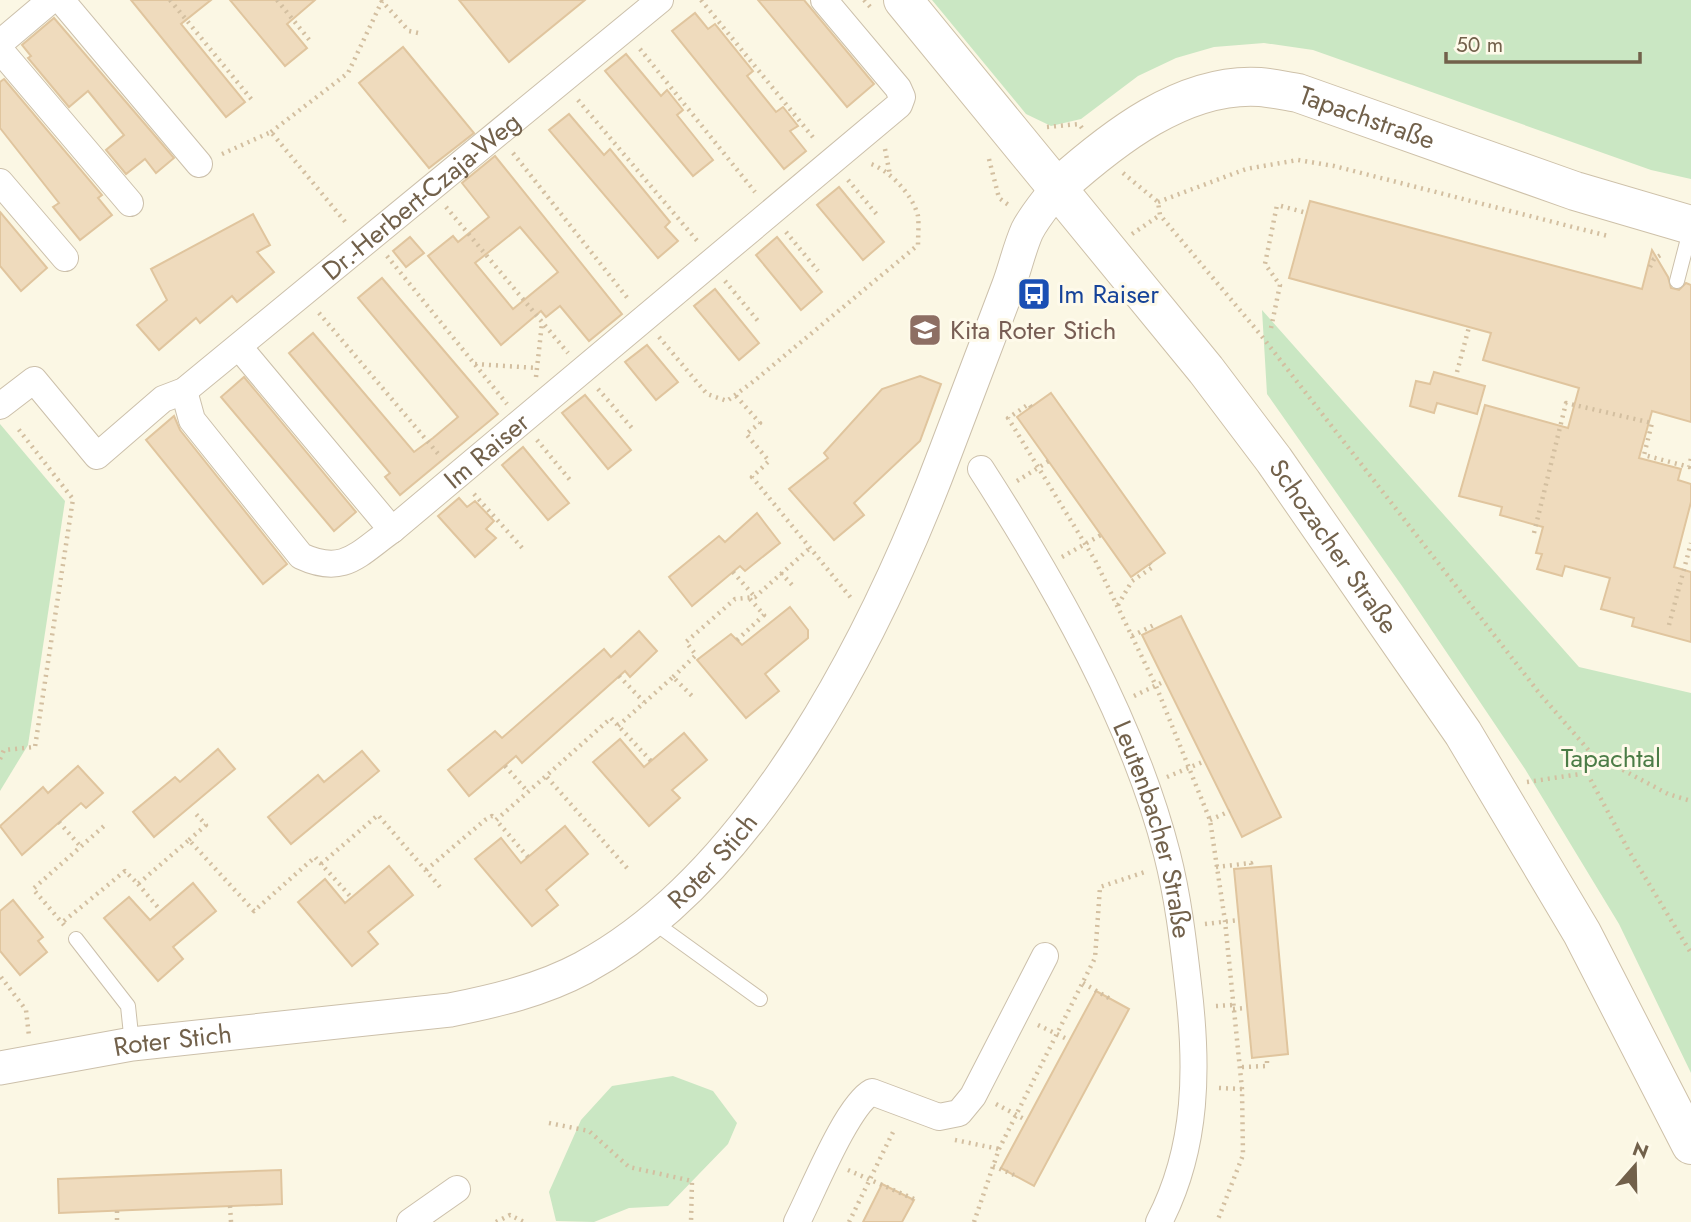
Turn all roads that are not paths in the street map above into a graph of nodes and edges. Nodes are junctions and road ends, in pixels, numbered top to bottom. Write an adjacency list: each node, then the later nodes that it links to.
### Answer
1 (51, 0): 6 (street)
2 (61, 0): 8 (street)
3 (660, 0): 15 (street, Dr.-Herbert-Czaja-Weg)
4 (824, 0): 19 (street, Im Raiser)
5 (903, 0): 10 (main road, Schozacher Straße)
6 (0, 43)
7 (0, 50): 11 (street)
8 (199, 164)
9 (0, 182): 13 (street)
10 (1058, 187): 12 (main road, Tapachstraße); 20 (street, Roter Stich); 26 (main road, Schozacher Straße)
11 (130, 203)
12 (1691, 225): 14 (lane)
13 (65, 258)
14 (1677, 281)
15 (239, 347): 16 (street, Dr.-Herbert-Czaja-Weg); 19 (street)
16 (184, 391): 17 (street, Dr.-Herbert-Czaja-Weg); 19 (street, Im Raiser)
17 (4, 412)
18 (981, 468): 30 (street, Leutenbacher Straße)
19 (392, 530)
20 (651, 920): 23 (lane); 24 (street, Roter Stich)
21 (76, 939): 24 (lane)
22 (1045, 956): 29 (street)
23 (760, 999)
24 (132, 1044): 25 (street, Roter Stich)
25 (0, 1068)
26 (1691, 1145)
27 (457, 1189): 28 (street)
28 (410, 1222)
29 (797, 1222)
30 (1159, 1222)

